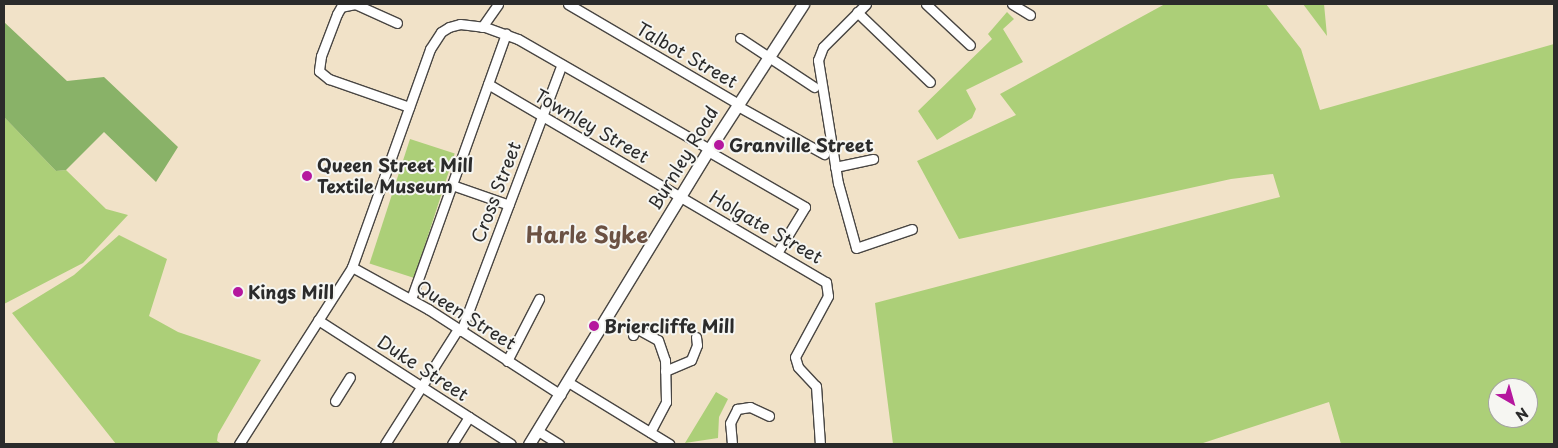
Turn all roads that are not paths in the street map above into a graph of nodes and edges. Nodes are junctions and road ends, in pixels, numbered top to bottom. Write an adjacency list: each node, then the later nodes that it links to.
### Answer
1 (355, 4): 10 (street); 21 (street)
2 (498, 4): 11 (street)
3 (568, 4): 20 (street, Talbot Street)
4 (803, 4): 15 (street, Burnley Road)
5 (866, 4): 8 (street)
6 (926, 4): 14 (street)
7 (1012, 4): 9 (street)
8 (857, 12): 17 (street); 26 (street)
9 (1030, 15)
10 (397, 23)
11 (482, 26): 12 (street); 21 (street)
12 (506, 34): 16 (street); 18 (street)
13 (740, 38): 15 (street)
14 (970, 45)
15 (767, 56): 19 (street); 20 (street, Burnley Road)
16 (562, 64): 22 (street, Cross Street); 23 (street)
17 (930, 82)
18 (488, 84): 22 (street, Townley Street); 27 (street)
19 (814, 86)
20 (737, 104): 23 (street, Burnley Road); 24 (street, Talbot Street)
21 (409, 107): 32 (street)
22 (542, 116): 28 (street, Townley Street); 29 (street, Cross Street)
23 (708, 150): 28 (street, Burnley Road); 31 (street)
24 (824, 154)
25 (873, 159): 26 (street)
26 (835, 167): 30 (street)
27 (452, 185): 29 (street); 33 (street)
28 (680, 196): 31 (street, Holgate Street); 42 (street, Burnley Road)
29 (509, 205): 37 (street, Cross Street)
30 (912, 229)
31 (777, 253): 58 (street, Holgate Street)
32 (352, 267): 33 (street, Queen Street); 35 (street)
33 (411, 299): 37 (street, Queen Street)
34 (540, 299): 39 (street)
35 (318, 320): 43 (street, Duke Street); 50 (street)
36 (635, 329): 40 (street)
37 (459, 330): 39 (street, Queen Street); 43 (street, Cross Street)
38 (699, 340): 40 (street)
39 (507, 361): 44 (street, Queen Street)
40 (665, 371): 49 (street)
41 (350, 377): 45 (street)
42 (568, 382): 44 (street, Burnley Road); 49 (street)
43 (422, 387): 47 (street, Duke Street); 51 (street, Cross Street)
44 (561, 395): 48 (street, Burnley Road)
45 (335, 401)
46 (769, 416): 57 (street)
47 (469, 417): 52 (street); 53 (street, Duke Street)
48 (538, 431): 54 (street, Burnley Road); 55 (street)
49 (650, 432): 56 (street)
50 (239, 444)
51 (385, 444)
52 (452, 444)
53 (511, 444)
54 (529, 444)
55 (559, 444)
56 (669, 444)
57 (732, 444)
58 (820, 444)

